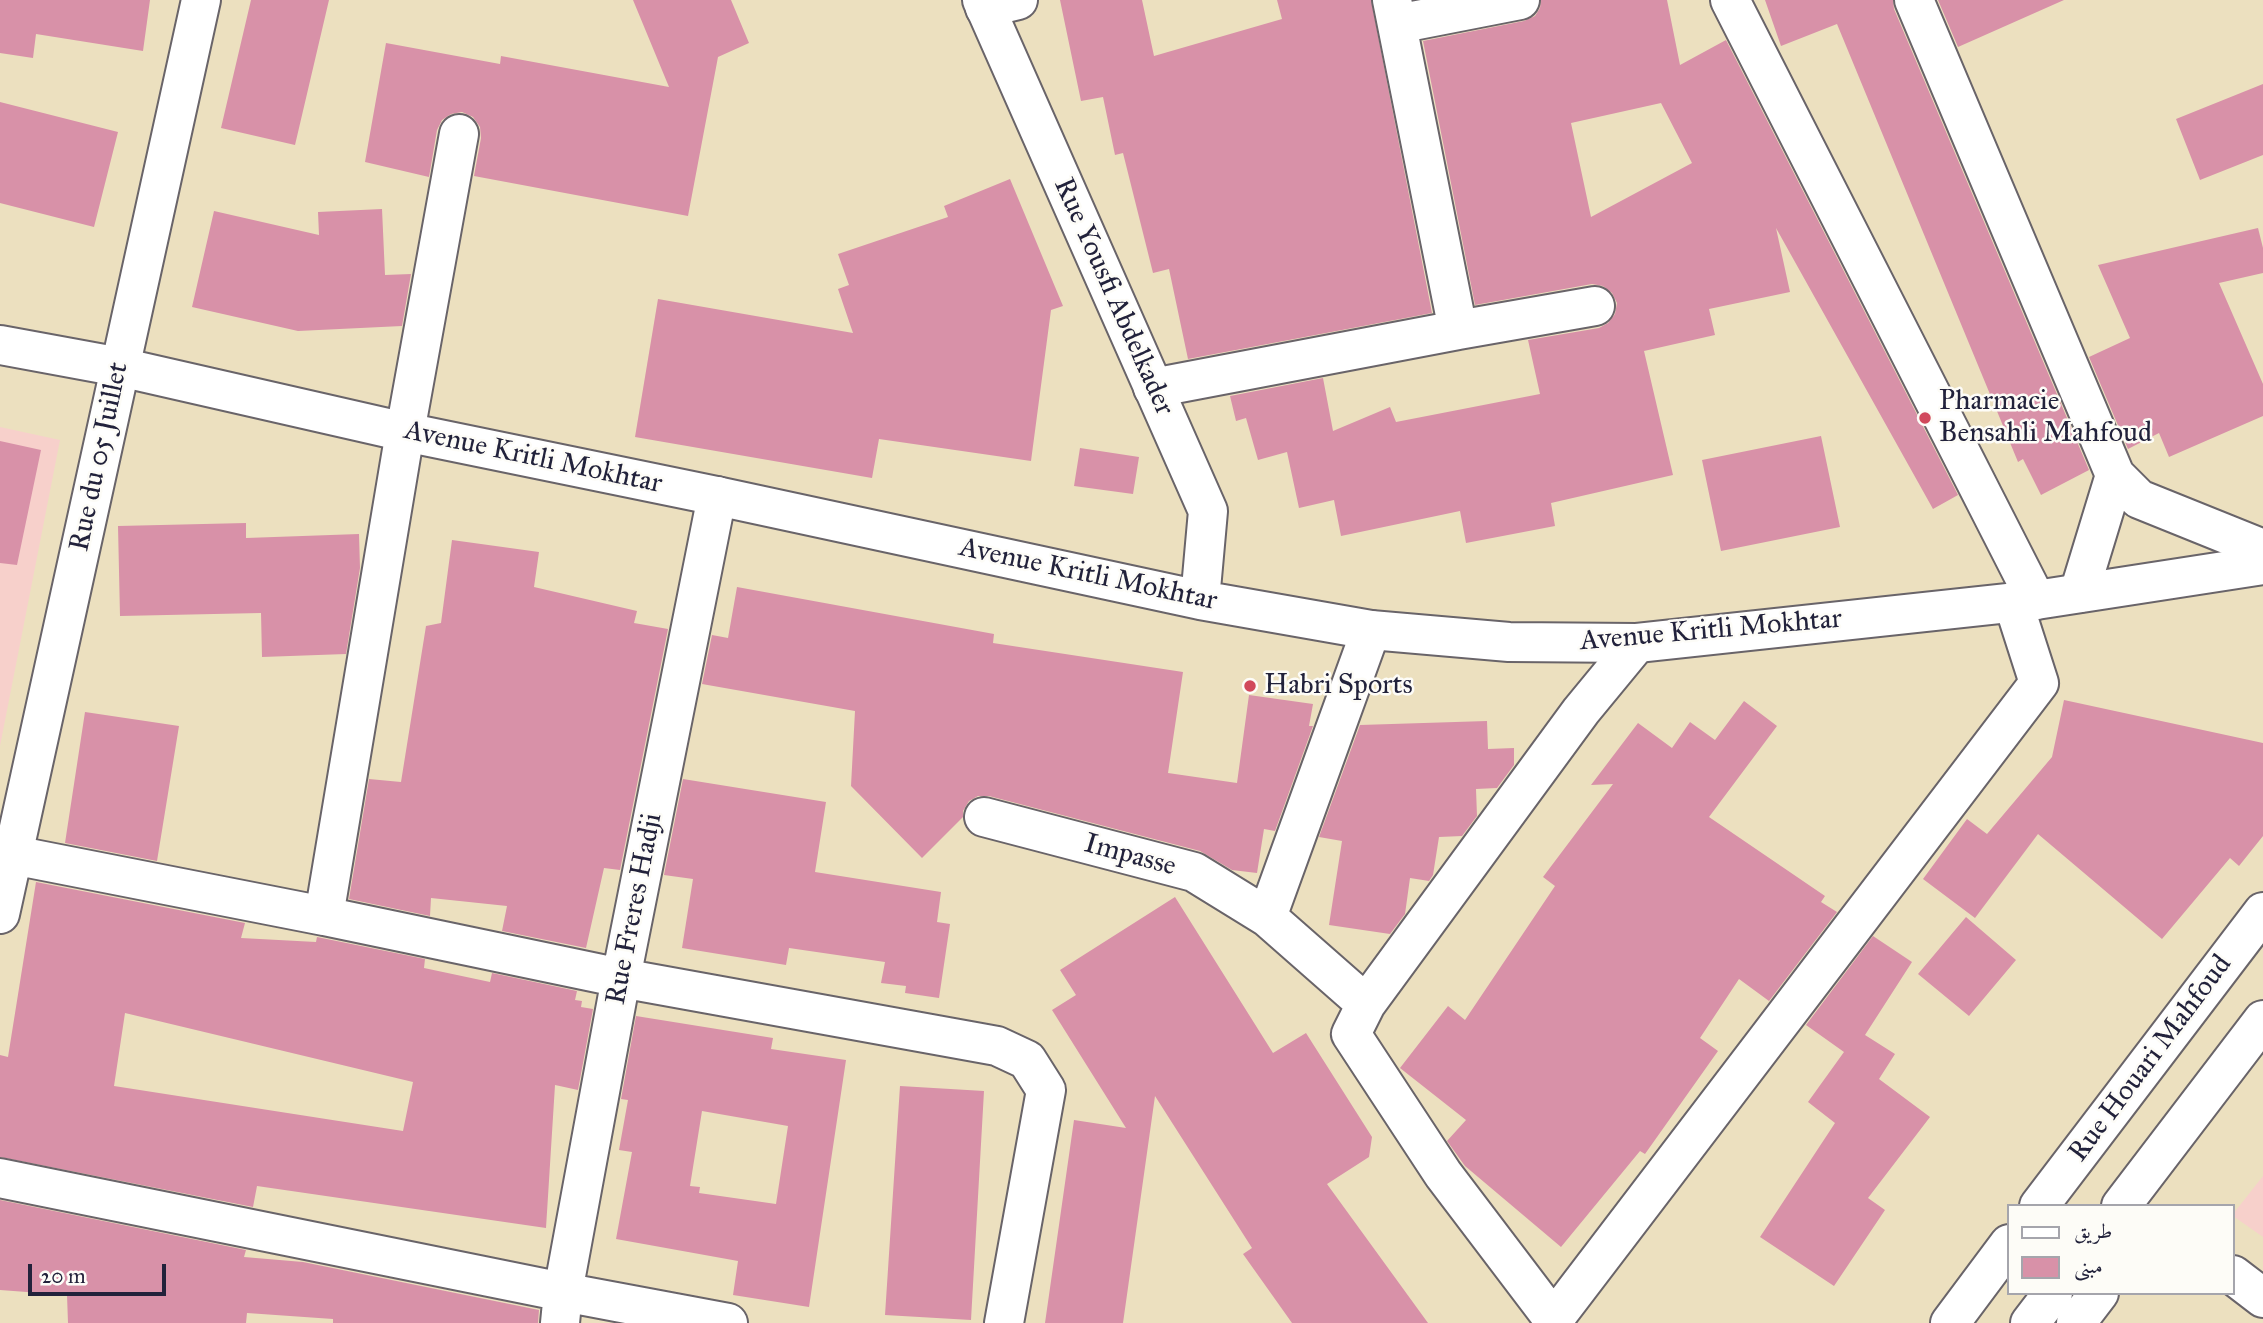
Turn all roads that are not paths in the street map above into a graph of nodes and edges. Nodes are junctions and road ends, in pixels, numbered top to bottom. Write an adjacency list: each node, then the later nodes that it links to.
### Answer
1 (201, 0): 11 (street, Rue du 05 Juillet)
2 (1520, 0): 6 (street)
3 (1730, 0): 22 (street)
4 (1914, 0): 14 (street)
5 (995, 3): 12 (street, Rue Yousfi Abdelkader)
6 (1394, 12): 9 (street)
7 (459, 134): 13 (street)
8 (1595, 306): 9 (street)
9 (1458, 330): 12 (street)
10 (0, 345): 11 (street, Avenue Kritli Mokhtar)
11 (120, 367): 13 (street, Avenue Kritli Mokhtar); 26 (street, Rue du 05 Juillet)
12 (1153, 388): 21 (street, Rue Yousfi Abdelkader)
13 (405, 432): 15 (street, Avenue Kritli Mokhtar); 29 (street)
14 (2115, 475): 16 (street); 20 (street)
15 (717, 496): 21 (street, Avenue Kritli Mokhtar); 31 (street, Rue Freres Hadji)
16 (2263, 549)
17 (2263, 565): 18 (street)
18 (2190, 577): 19 (street); 20 (street, Avenue Kritli Mokhtar)
19 (2263, 580)
20 (2079, 593): 22 (street, Avenue Kritli Mokhtar)
21 (1200, 600): 23 (street, Avenue Kritli Mokhtar)
22 (2025, 601): 24 (street, Avenue Kritli Mokhtar); 43 (street)
23 (1371, 630): 24 (street, Avenue Kritli Mokhtar); 30 (street)
24 (1637, 643): 32 (street)
25 (984, 817): 30 (street, Impasse)
26 (13, 855): 28 (street, Rue du 05 Juillet); 29 (street)
27 (2263, 912): 36 (street, Rue Houari Mahfoud)
28 (0, 914)
29 (324, 916): 31 (street)
30 (1266, 917): 32 (street, Impasse)
31 (621, 978): 42 (street, Rue Freres Hadji); 45 (street)
32 (1366, 1004): 43 (street)
33 (2263, 1020): 35 (street)
34 (0, 1178): 42 (street)
35 (2130, 1203)
36 (2041, 1204)
37 (2008, 1245): 46 (street)
38 (2235, 1277): 41 (street)
39 (2051, 1295): 47 (street)
40 (2097, 1295): 48 (street)
41 (2263, 1298)
42 (561, 1308): 44 (street)
43 (1552, 1321)
44 (728, 1323)
45 (1004, 1323)
46 (1950, 1323)
47 (2030, 1323)
48 (2076, 1323)

